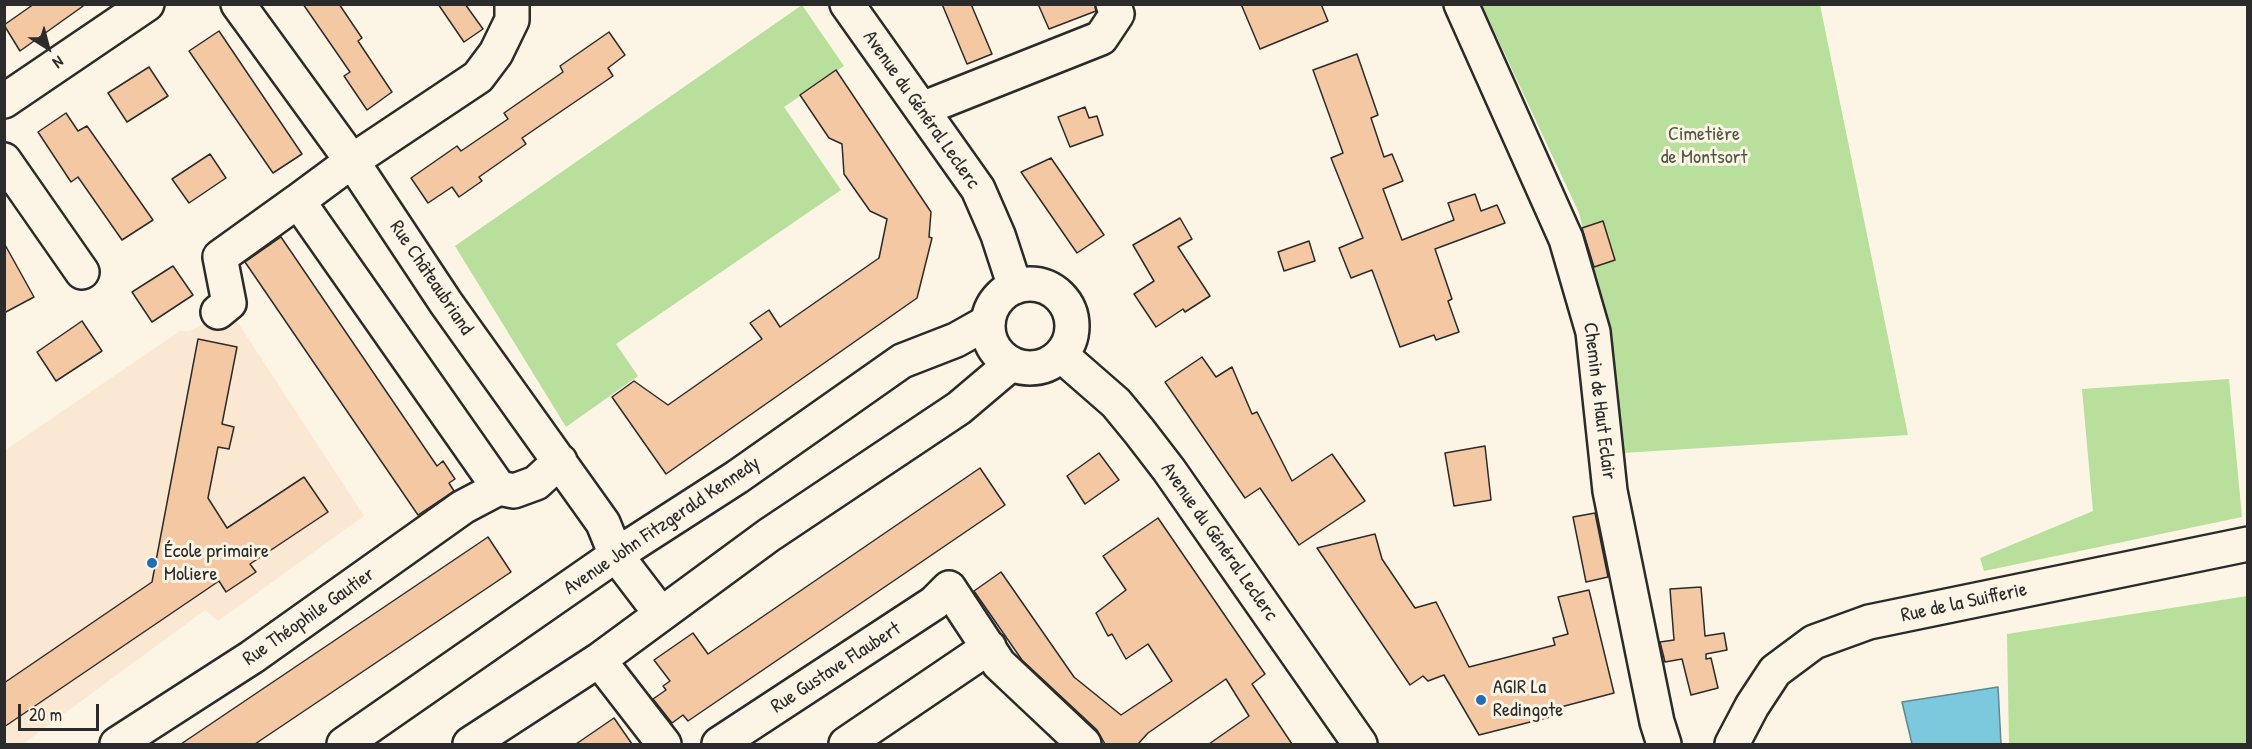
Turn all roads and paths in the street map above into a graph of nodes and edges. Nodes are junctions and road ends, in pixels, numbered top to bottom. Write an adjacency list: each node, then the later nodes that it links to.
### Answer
1 (147, 4): 7 (street)
2 (238, 4): 10 (street, Rue Châteaubriand)
3 (512, 4): 10 (street)
4 (847, 4): 8 (street, Avenue du Général Leclerc)
5 (1113, 4): 8 (street)
6 (1461, 4): 33 (street, Chemin de Haut Eclair)
7 (4, 101)
8 (921, 109): 13 (street, Avenue du Général Leclerc)
9 (4, 160): 12 (street)
10 (352, 161): 11 (street); 18 (street, Rue Châteaubriand)
11 (298, 201): 14 (street); 19 (street)
12 (82, 272)
13 (1015, 287): 15 (street); 16 (street)
14 (218, 312)
15 (988, 322): 17 (street); 21 (street, Avenue John Fitzgerald Kennedy)
16 (1061, 355): 17 (street); 32 (street, Avenue du Général Leclerc)
17 (1011, 364): 22 (street)
18 (560, 461): 19 (street); 21 (street, Rue Châteaubriand)
19 (499, 488): 25 (street, Rue Théophile Gautier)
20 (2247, 544): 34 (street, Rue de la Suifferie)
21 (616, 555): 22 (street, Rue Châteaubriand); 26 (street, Avenue John Fitzgerald Kennedy)
22 (661, 614): 24 (street)
23 (988, 648): 29 (street, Rue Gustave Flaubert); 30 (street); 31 (street)
24 (599, 660): 27 (street); 28 (street)
25 (117, 744)
26 (344, 744)
27 (470, 744)
28 (664, 744)
29 (719, 744)
30 (846, 744)
31 (1084, 744)
32 (1360, 744)
33 (1664, 744)
34 (1732, 744)

